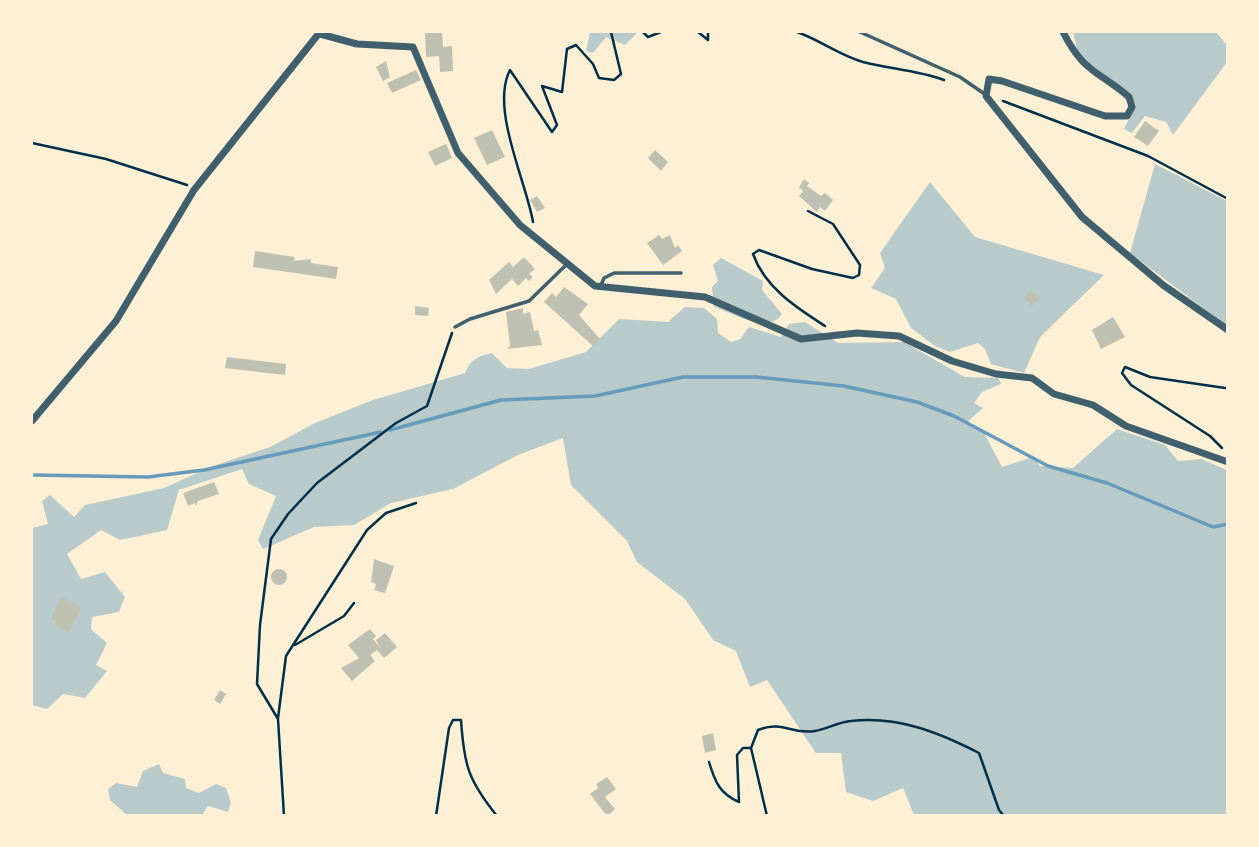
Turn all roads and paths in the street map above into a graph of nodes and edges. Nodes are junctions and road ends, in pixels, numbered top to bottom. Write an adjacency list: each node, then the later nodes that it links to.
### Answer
1 (611, 32): 16 (path)
2 (643, 32): 3 (path)
3 (661, 32)
4 (698, 32): 5 (path)
5 (708, 32)
6 (797, 32): 10 (path)
7 (860, 32): 11 (lane)
8 (1063, 32): 11 (street)
9 (320, 33): 13 (street); 16 (street)
10 (953, 83)
11 (986, 96): 14 (path); 21 (street)
12 (32, 143): 13 (path)
13 (194, 190): 24 (street)
14 (1227, 199)
15 (808, 211): 22 (path)
16 (529, 233): 17 (street)
17 (566, 264): 19 (street); 20 (lane)
18 (681, 273): 19 (lane)
19 (600, 287): 22 (street)
20 (454, 327): 29 (path)
21 (1227, 330)
22 (836, 335): 25 (street)
23 (1225, 388): 25 (path)
24 (32, 421)
25 (1223, 460)
26 (416, 503): 28 (path)
27 (354, 603): 28 (path)
28 (292, 647): 29 (path)
29 (278, 719): 32 (path)
30 (751, 748): 31 (path); 35 (path); 36 (path)
31 (709, 762)
32 (284, 816)
33 (436, 816): 34 (path)
34 (497, 816)
35 (767, 816)
36 (1004, 816)

